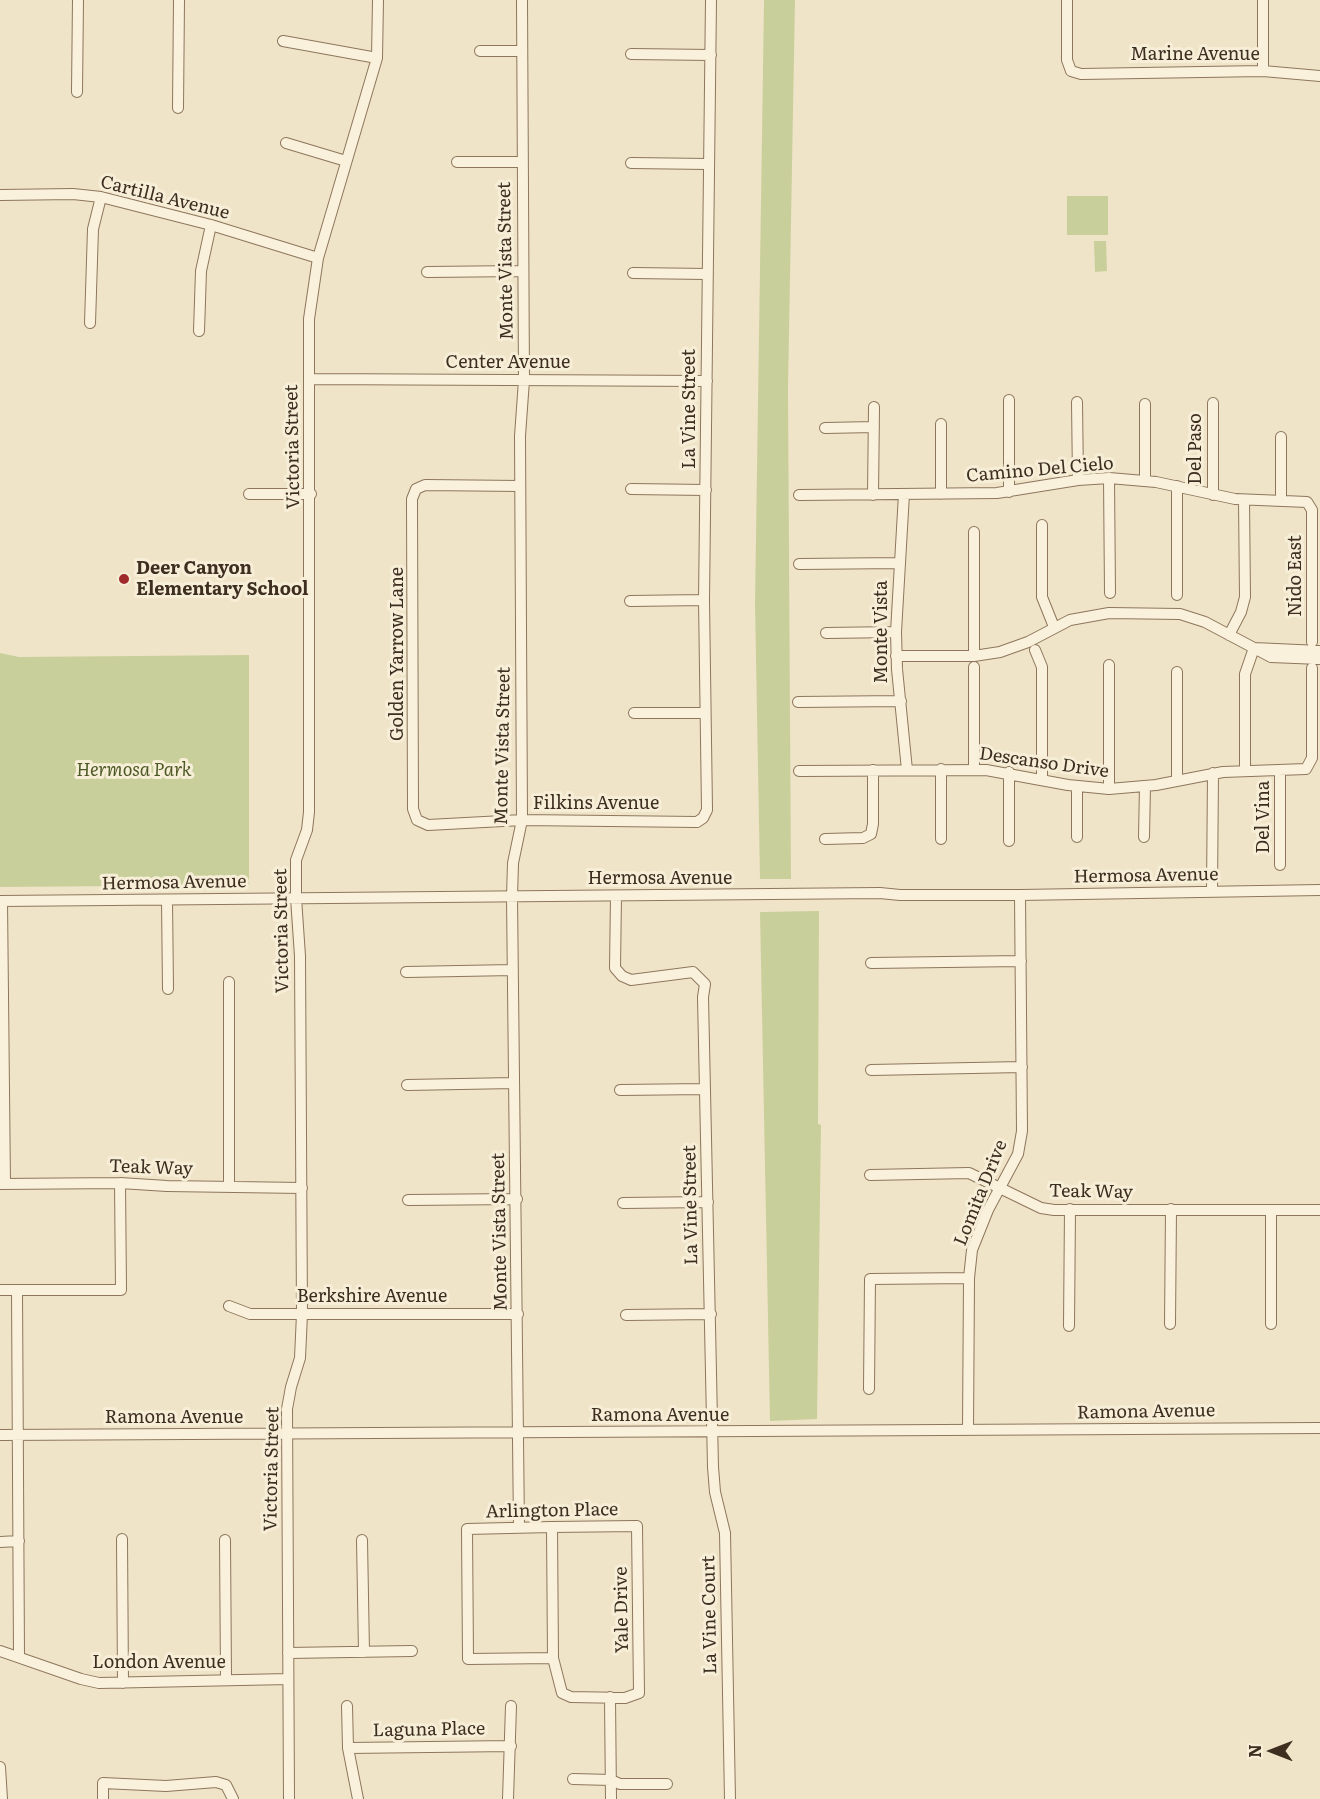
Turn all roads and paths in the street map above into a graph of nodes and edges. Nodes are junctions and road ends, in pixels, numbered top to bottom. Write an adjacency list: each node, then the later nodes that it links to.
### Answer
1 (78, 0): 16 (street)
2 (179, 0): 17 (street)
3 (378, 0): 13 (street, Victoria Street)
4 (522, 0): 10 (street, Monte Vista Street)
5 (711, 0): 12 (street, La Vine Street)
6 (1067, 0): 14 (street, Marine Avenue)
7 (1263, 0): 14 (street)
8 (283, 41): 13 (street)
9 (480, 51): 10 (street)
10 (522, 51): 21 (street, Monte Vista Street)
11 (631, 54): 12 (street)
12 (711, 54): 23 (street, La Vine Street)
13 (377, 58): 19 (street, Victoria Street)
14 (1263, 71): 15 (street, Marine Avenue)
15 (1320, 76)
16 (77, 92)
17 (178, 108)
18 (286, 144): 19 (street)
19 (346, 161): 27 (street, Victoria Street)
20 (457, 162): 21 (street)
21 (521, 162): 28 (street, Monte Vista Street)
22 (631, 163): 23 (street)
23 (708, 164): 31 (street, La Vine Street)
24 (0, 195): 25 (street, Cartilla Avenue)
25 (102, 197): 26 (street, Cartilla Avenue); 32 (street)
26 (211, 225): 27 (street, Cartilla Avenue); 33 (street)
27 (318, 258): 34 (street, Victoria Street)
28 (522, 271): 29 (street); 35 (street, Monte Vista Street)
29 (428, 272)
30 (633, 273): 31 (street)
31 (707, 274): 36 (street, La Vine Street)
32 (90, 322)
33 (199, 331)
34 (309, 379): 35 (street, Center Avenue); 55 (street, Victoria Street)
35 (524, 380): 36 (street, Center Avenue); 49 (street, Monte Vista Street)
36 (706, 381): 52 (street, La Vine Street)
37 (1009, 400): 53 (street)
38 (1077, 402): 47 (street)
39 (1213, 403): 60 (street, Del Paso)
40 (1145, 405): 48 (street)
41 (874, 407): 43 (street)
42 (941, 424): 57 (street)
43 (874, 427): 44 (street); 59 (street)
44 (825, 428)
45 (1281, 437): 62 (street)
46 (1109, 478): 47 (street, Camino Del Cielo); 48 (street, Camino Del Cielo); 68 (street)
47 (1078, 480): 53 (street, Camino Del Cielo)
48 (1145, 480): 50 (street, Camino Del Cielo)
49 (520, 486): 105 (street, Golden Yarrow Lane); 106 (street, Monte Vista Street)
50 (1177, 486): 60 (street, Camino Del Cielo); 69 (street)
51 (631, 489): 52 (street)
52 (706, 490): 70 (street, La Vine Street)
53 (1009, 492): 57 (street, Camino Del Cielo)
54 (249, 494): 55 (street)
55 (311, 494): 118 (street, Victoria Street)
56 (904, 494): 57 (street, Camino Del Cielo); 59 (street, Camino Del Cielo); 66 (street, Monte Vista)
57 (941, 494)
58 (800, 495): 59 (street, Camino Del Cielo)
59 (873, 495)
60 (1213, 495): 61 (street, Camino Del Cielo)
61 (1244, 500): 62 (street, Camino Del Cielo); 75 (street)
62 (1281, 501): 63 (street, Camino Del Cielo)
63 (1312, 510): 76 (street, Nido East)
64 (1042, 525): 72 (street)
65 (974, 532): 82 (street)
66 (900, 563): 67 (street); 73 (street, Monte Vista)
67 (799, 564)
68 (1110, 593)
69 (1177, 595)
70 (704, 600): 71 (street); 89 (street, La Vine Street)
71 (630, 601)
72 (1054, 627): 75 (street); 82 (street)
73 (896, 632): 74 (street); 80 (street, Monte Vista)
74 (826, 633)
75 (1229, 635): 77 (street)
76 (1312, 642)
77 (1254, 648): 79 (street); 81 (street); 96 (street)
78 (1035, 650): 99 (street)
79 (1320, 651)
80 (896, 656): 82 (street); 86 (street, Monte Vista)
81 (1320, 659)
82 (974, 661): 90 (street)
83 (1109, 665): 103 (street)
84 (1312, 668): 94 (street, Descanso Drive)
85 (1177, 672): 100 (street)
86 (901, 701): 87 (street); 92 (street, Monte Vista)
87 (798, 702)
88 (634, 712): 89 (street)
89 (704, 712): 104 (street, La Vine Street)
90 (974, 769): 93 (street, Descanso Drive); 97 (street, Descanso Drive)
91 (873, 770): 92 (street, Descanso Drive); 95 (street, Descanso Drive); 109 (street)
92 (907, 770): 93 (street, Descanso Drive)
93 (941, 770): 110 (street)
94 (1280, 770): 96 (street, Descanso Drive); 112 (street, Del Vina)
95 (799, 771)
96 (1245, 771): 98 (street, Descanso Drive)
97 (1008, 772): 99 (street, Descanso Drive); 111 (street)
98 (1212, 773): 100 (street, Descanso Drive); 114 (street)
99 (1042, 779): 101 (street, Descanso Drive)
100 (1177, 780): 102 (street, Descanso Drive)
101 (1077, 786): 103 (street, Descanso Drive); 107 (street)
102 (1145, 786): 103 (street, Descanso Drive); 108 (street)
103 (1109, 789)
104 (703, 818): 106 (street, Filkins Avenue)
105 (417, 820): 106 (street, Filkins Avenue)
106 (522, 820): 117 (street, Monte Vista Street)
107 (1077, 837)
108 (1144, 837)
109 (825, 838)
110 (941, 839)
111 (1008, 841)
112 (1280, 865)
113 (1320, 890): 114 (street, Hermosa Avenue)
114 (1212, 891): 115 (street, Hermosa Avenue)
115 (1020, 895): 116 (street, Hermosa Avenue); 121 (street, Lomita Drive)
116 (616, 896): 117 (street, Hermosa Avenue); 133 (street, La Vine Street)
117 (512, 897): 118 (street, Hermosa Avenue); 123 (street, Monte Vista Street)
118 (296, 898): 119 (street, Hermosa Avenue); 139 (street, Victoria Street)
119 (167, 900): 120 (street, Hermosa Avenue); 127 (street)
120 (1, 901): 124 (street)
121 (1021, 961): 122 (street); 128 (street, Lomita Drive)
122 (871, 963)
123 (513, 970): 125 (street); 131 (street, Monte Vista Street)
124 (1, 971): 130 (street)
125 (406, 972)
126 (229, 982): 138 (street)
127 (168, 989)
128 (1022, 1067): 129 (street); 140 (street, Lomita Drive)
129 (871, 1070)
130 (2, 1076): 137 (street)
131 (514, 1083): 132 (street); 141 (street, Monte Vista Street)
132 (406, 1085)
133 (705, 1089): 134 (street); 143 (street, La Vine Street)
134 (620, 1090)
135 (870, 1175): 140 (street, Teak Way)
136 (120, 1183): 137 (street, Teak Way); 138 (street, Teak Way); 151 (street)
137 (2, 1184)
138 (229, 1187): 139 (street, Teak Way)
139 (302, 1188): 153 (street, Victoria Street)
140 (1001, 1190): 145 (street, Teak Way); 149 (street, Lomita Drive)
141 (517, 1199): 142 (street); 154 (street, Monte Vista Street)
142 (408, 1200)
143 (708, 1202): 144 (street); 155 (street, La Vine Street)
144 (623, 1203)
145 (1070, 1209): 146 (street, Teak Way); 159 (street)
146 (1171, 1209): 147 (street, Teak Way); 157 (street)
147 (1270, 1210): 148 (street, Teak Way); 158 (street)
148 (1320, 1210)
149 (969, 1278): 160 (street); 162 (street, Lomita Drive)
150 (0, 1290): 151 (street)
151 (17, 1290): 167 (street)
152 (229, 1306): 153 (street, Berkshire Avenue)
153 (302, 1314): 154 (street, Berkshire Avenue); 165 (street, Victoria Street)
154 (518, 1314): 163 (street, Monte Vista Street)
155 (711, 1314): 156 (street); 164 (street, La Vine Street)
156 (626, 1315)
157 (1170, 1324)
158 (1271, 1324)
159 (1068, 1326)
160 (869, 1389)
161 (1320, 1428): 162 (street, Ramona Avenue)
162 (968, 1430): 164 (street, Ramona Avenue)
163 (518, 1432): 164 (street, Ramona Avenue); 165 (street, Ramona Avenue); 170 (street, Monte Vista Street)
164 (713, 1432): 201 (street, La Vine Court)
165 (287, 1434): 167 (street, Ramona Avenue); 179 (street, Victoria Street)
166 (0, 1435): 167 (street, Ramona Avenue)
167 (18, 1435): 174 (street)
168 (637, 1526): 169 (street, Arlington Place); 185 (street, Yale Drive)
169 (552, 1527): 170 (street, Arlington Place); 181 (street)
170 (519, 1528): 181 (street, Arlington Place)
171 (122, 1539): 184 (street)
172 (225, 1540): 182 (street)
173 (362, 1540): 178 (street)
174 (19, 1541): 175 (street); 180 (street)
175 (0, 1542)
176 (0, 1651): 180 (street, London Avenue)
177 (412, 1651): 178 (street)
178 (363, 1652): 179 (street)
179 (288, 1653): 183 (street, Victoria Street)
180 (19, 1657): 184 (street, London Avenue)
181 (553, 1658): 185 (street)
182 (226, 1680): 183 (street, London Avenue); 184 (street, London Avenue)
183 (288, 1680): 197 (street, Victoria Street)
184 (123, 1683)
185 (610, 1697): 192 (street)
186 (347, 1706): 189 (street)
187 (511, 1706): 188 (street)
188 (511, 1746): 189 (street, Laguna Place); 199 (street)
189 (348, 1748): 198 (street)
190 (0, 1767): 194 (street)
191 (573, 1779): 192 (street)
192 (611, 1780): 193 (street); 200 (street)
193 (667, 1784)
194 (2, 1799)
195 (103, 1799): 196 (street)
196 (233, 1799)
197 (289, 1799)
198 (358, 1799)
199 (508, 1799)
200 (611, 1799)
201 (730, 1799)

